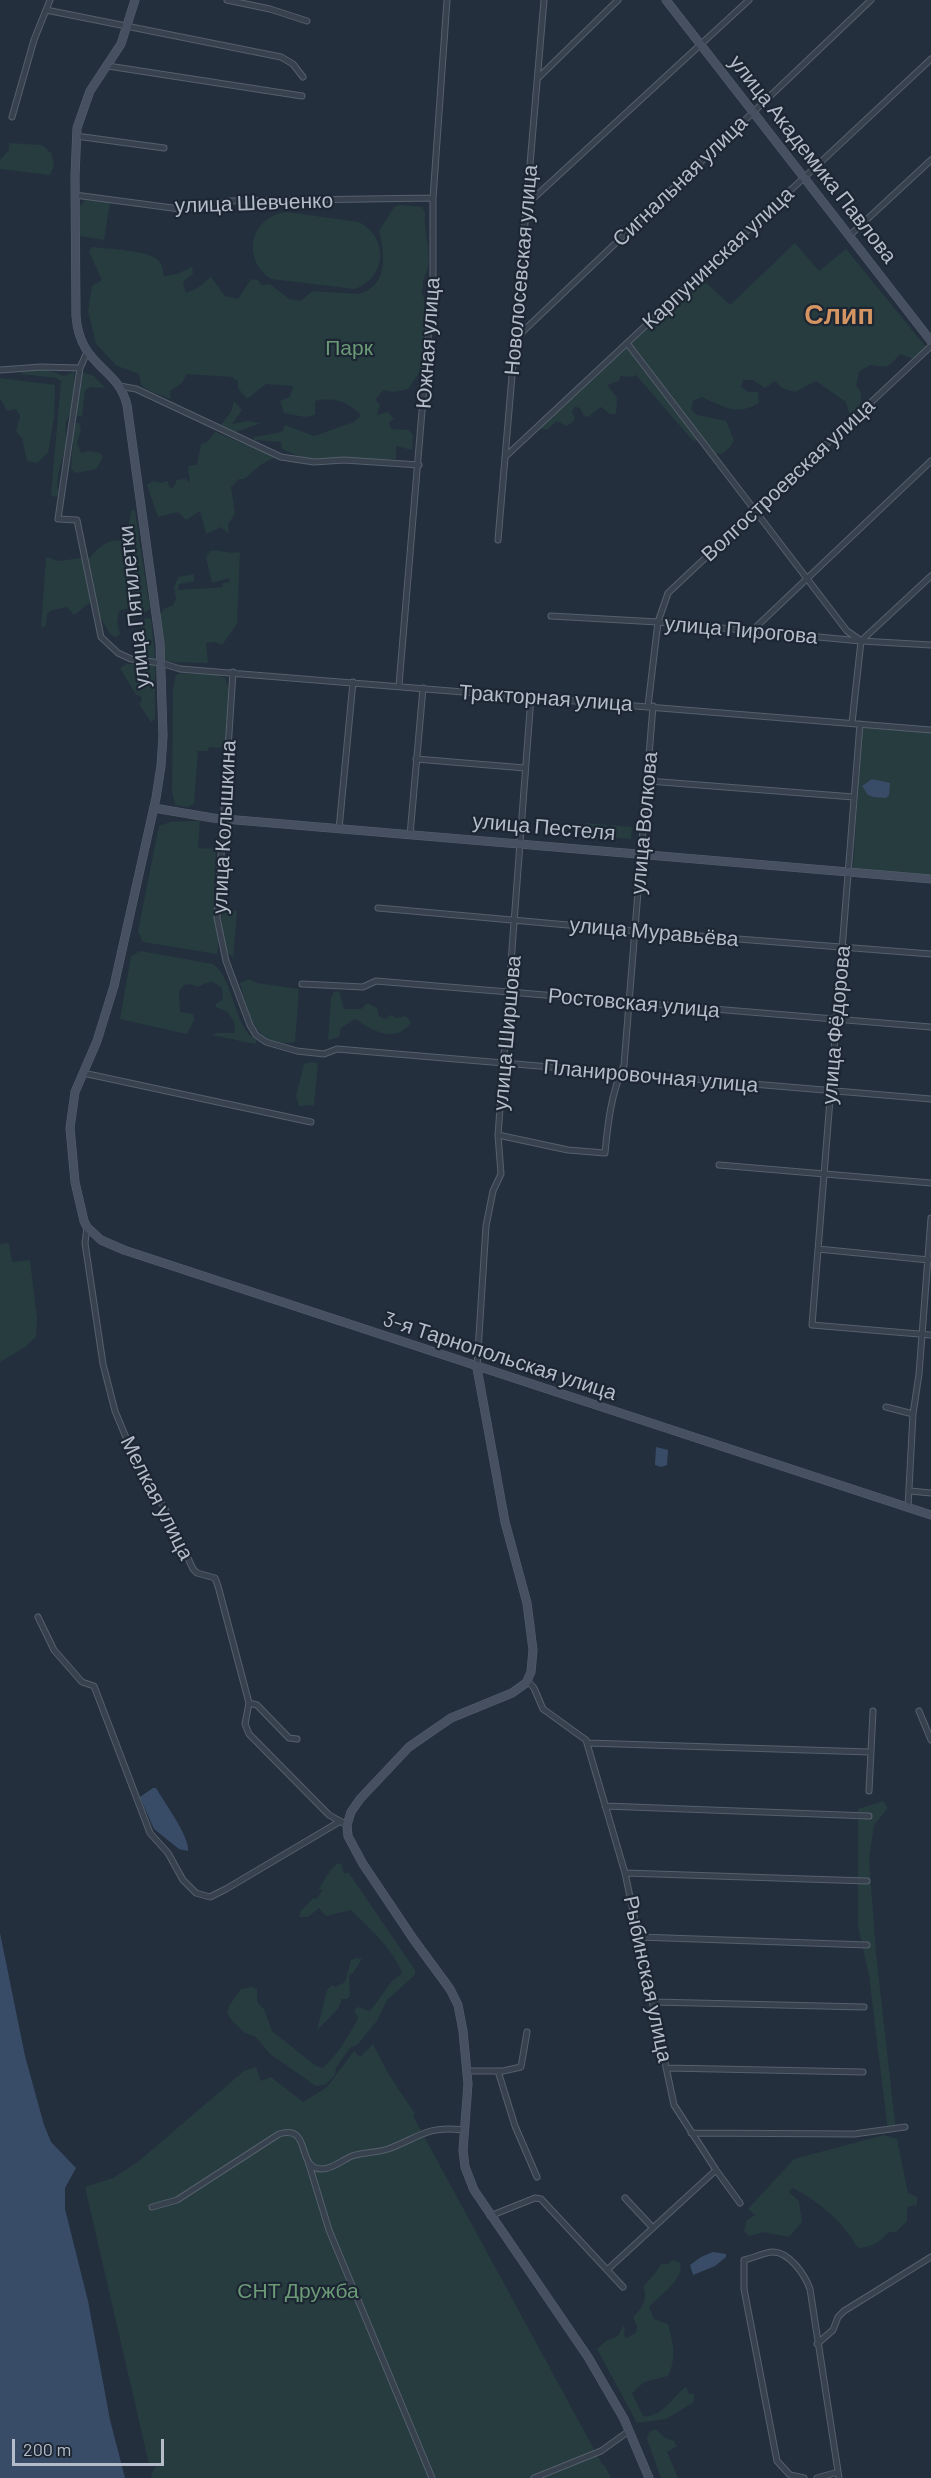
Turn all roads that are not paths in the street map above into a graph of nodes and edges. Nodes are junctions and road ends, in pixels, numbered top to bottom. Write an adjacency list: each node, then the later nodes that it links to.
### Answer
1 (50, 0): 10 (street)
2 (135, 0): 12 (main road, улица Пятилетки)
3 (227, 0): 11 (street)
4 (447, 0): 26 (street, Южная улица)
5 (544, 0): 17 (street, Новолосевская улица)
6 (618, 0): 17 (street)
7 (666, 0): 13 (main road, улица Академика Павлова)
8 (749, 0): 13 (street)
9 (871, 0): 19 (street, Сигнальная улица)
10 (46, 10): 12 (street); 20 (street)
11 (307, 21)
12 (127, 27): 15 (main road, улица Пятилетки); 16 (street)
13 (701, 45): 19 (main road, улица Академика Павлова); 27 (street)
14 (931, 59): 24 (street, Карпунинская улица)
15 (108, 66): 18 (street); 21 (main road, улица Пятилетки)
16 (303, 77)
17 (537, 79): 27 (street, Новолосевская улица)
18 (302, 96)
19 (753, 111): 24 (main road, улица Академика Павлова); 29 (street, Сигнальная улица)
20 (12, 117)
21 (76, 136): 22 (street); 25 (main road, улица Пятилетки)
22 (164, 148)
23 (931, 160): 28 (street)
24 (804, 178): 28 (main road, улица Академика Павлова); 31 (street, Карпунинская улица)
25 (75, 195): 26 (street, улица Шевченко); 33 (main road, улица Пятилетки)
26 (433, 198): 39 (street, Южная улица)
27 (525, 206): 29 (street, Новолосевская улица)
28 (849, 236): 30 (main road, улица Академика Павлова)
29 (515, 338): 37 (street, Новолосевская улица)
30 (931, 341)
31 (627, 343): 37 (street, Карпунинская улица); 40 (street)
32 (931, 346): 40 (street, Волгостроевская улица)
33 (87, 352): 34 (street); 36 (main road, улица Пятилетки)
34 (80, 368): 35 (street); 49 (street, Тракторная улица)
35 (0, 370)
36 (120, 386): 39 (street); 49 (main road, улица Пятилетки)
37 (505, 457): 41 (street, Новолосевская улица)
38 (931, 461): 43 (street)
39 (419, 465): 52 (street, Южная улица)
40 (756, 512): 43 (street); 45 (street, Волгостроевская улица)
41 (498, 540)
42 (931, 576): 47 (street)
43 (807, 578): 46 (street); 47 (street)
44 (551, 616): 45 (street, улица Пирогова)
45 (658, 622): 46 (street, улица Пирогова); 55 (street, улица Волкова)
46 (757, 630): 47 (street, улица Пирогова)
47 (861, 641): 48 (street, улица Пирогова); 56 (street)
48 (931, 645)
49 (162, 663): 50 (street, Тракторная улица); 63 (main road, улица Пятилетки)
50 (233, 672): 51 (street, Тракторная улица); 64 (street, улица Колышкина)
51 (353, 682): 52 (street, Тракторная улица); 65 (street)
52 (399, 686): 53 (street, Тракторная улица)
53 (423, 688): 54 (street, Тракторная улица); 59 (street)
54 (531, 697): 55 (street, Тракторная улица); 60 (street, улица Ширшова)
55 (650, 706): 56 (street, Тракторная улица); 61 (street, улица Волкова)
56 (852, 723): 57 (street, Тракторная улица)
57 (860, 724): 58 (street, Тракторная улица); 62 (street, улица Фёдорова)
58 (931, 730)
59 (416, 759): 60 (street); 66 (street)
60 (525, 768): 67 (street, улица Ширшова)
61 (648, 781): 62 (street); 68 (street, улица Волкова)
62 (854, 797): 69 (street, улица Фёдорова)
63 (154, 808): 64 (main road, улица Пестеля); 83 (main road, улица Пятилетки)
64 (223, 819): 65 (main road, улица Пестеля); 81 (street, улица Колышкина)
65 (339, 829): 66 (main road, улица Пестеля)
66 (410, 835): 67 (main road, улица Пестеля)
67 (521, 843): 68 (main road, улица Пестеля); 72 (street, улица Ширшова)
68 (641, 854): 69 (main road, улица Пестеля); 73 (street, улица Волкова)
69 (848, 872): 70 (main road, улица Пестеля); 74 (street, улица Фёдорова)
70 (931, 879)
71 (378, 908): 72 (street, улица Муравьёва)
72 (516, 920): 73 (street, улица Муравьёва); 77 (street, улица Ширшова)
73 (635, 931): 74 (street, улица Муравьёва); 78 (street, улица Волкова)
74 (842, 947): 75 (street, улица Муравьёва); 79 (street, улица Фёдорова)
75 (931, 954)
76 (302, 984): 77 (street, Ростовская улица)
77 (510, 992): 78 (street, Ростовская улица); 82 (street, улица Ширшова)
78 (629, 1003): 79 (street, Ростовская улица); 84 (street, улица Волкова)
79 (836, 1019): 80 (street, Ростовская улица); 85 (street, улица Фёдорова)
80 (931, 1027)
81 (266, 1042): 82 (street, Планировочная улица)
82 (504, 1064): 84 (street, Планировочная улица); 88 (street, улица Ширшова)
83 (83, 1073): 87 (street); 93 (main road, улица Пятилетки)
84 (621, 1073): 85 (street, Планировочная улица); 88 (street, улица Волкова)
85 (830, 1091): 86 (street, Планировочная улица); 90 (street, улица Фёдорова)
86 (931, 1099)
87 (311, 1122)
88 (498, 1135): 98 (street, улица Ширшова)
89 (719, 1165): 90 (street)
90 (824, 1173): 91 (street); 94 (street, улица Фёдорова)
91 (931, 1183)
92 (931, 1218): 95 (street)
93 (87, 1227): 98 (main road, 3-я Тарнопольская улица); 107 (street, Мелкая улица)
94 (818, 1249): 95 (street); 96 (street, улица Фёдорова)
95 (929, 1260): 96 (street)
96 (922, 1334): 97 (street); 100 (street)
97 (931, 1335)
98 (477, 1368): 103 (main road, 3-я Тарнопольская улица); 106 (main road)
99 (886, 1407): 100 (street)
100 (913, 1414): 101 (street)
101 (910, 1491): 102 (street); 103 (street)
102 (931, 1493)
103 (908, 1508): 104 (main road, 3-я Тарнопольская улица)
104 (931, 1515)
105 (38, 1617): 117 (street)
106 (527, 1680): 112 (street); 117 (main road)
107 (249, 1703): 110 (street); 117 (street, Мелкая улица)
108 (873, 1711): 113 (street)
109 (919, 1712): 111 (street)
110 (297, 1739)
111 (931, 1740)
112 (586, 1742): 113 (street); 115 (street, Рыбинская улица)
113 (870, 1752): 114 (street)
114 (869, 1791)
115 (606, 1806): 116 (street); 118 (street, Рыбинская улица)
116 (869, 1816)
117 (343, 1823): 126 (main road)
118 (625, 1873): 119 (street); 120 (street, Рыбинская улица)
119 (867, 1881)
120 (639, 1937): 121 (street); 122 (street, Рыбинская улица)
121 (867, 1945)
122 (653, 2002): 123 (street); 125 (street, Рыбинская улица)
123 (864, 2007)
124 (527, 2032): 127 (street)
125 (667, 2068): 128 (street); 131 (street, Рыбинская улица)
126 (467, 2071): 127 (street); 130 (main road)
127 (498, 2071): 134 (street)
128 (863, 2072)
129 (905, 2127): 131 (street)
130 (463, 2130): 132 (street); 138 (main road)
131 (691, 2133): 133 (street, Рыбинская улица)
132 (308, 2161): 137 (street); 146 (street)
133 (716, 2170): 136 (street, Рыбинская улица); 139 (street)
134 (537, 2177)
135 (625, 2198): 139 (street)
136 (741, 2203)
137 (152, 2207)
138 (490, 2216): 141 (street); 144 (main road)
139 (653, 2228): 141 (street)
140 (931, 2256): 143 (street)
141 (608, 2270): 142 (street)
142 (623, 2287)
143 (817, 2343): 145 (street); 149 (street)
144 (629, 2431): 147 (street); 148 (main road)
145 (838, 2475): 150 (street)
146 (432, 2478)
147 (534, 2478)
148 (649, 2478)
149 (804, 2478)
150 (817, 2478)

